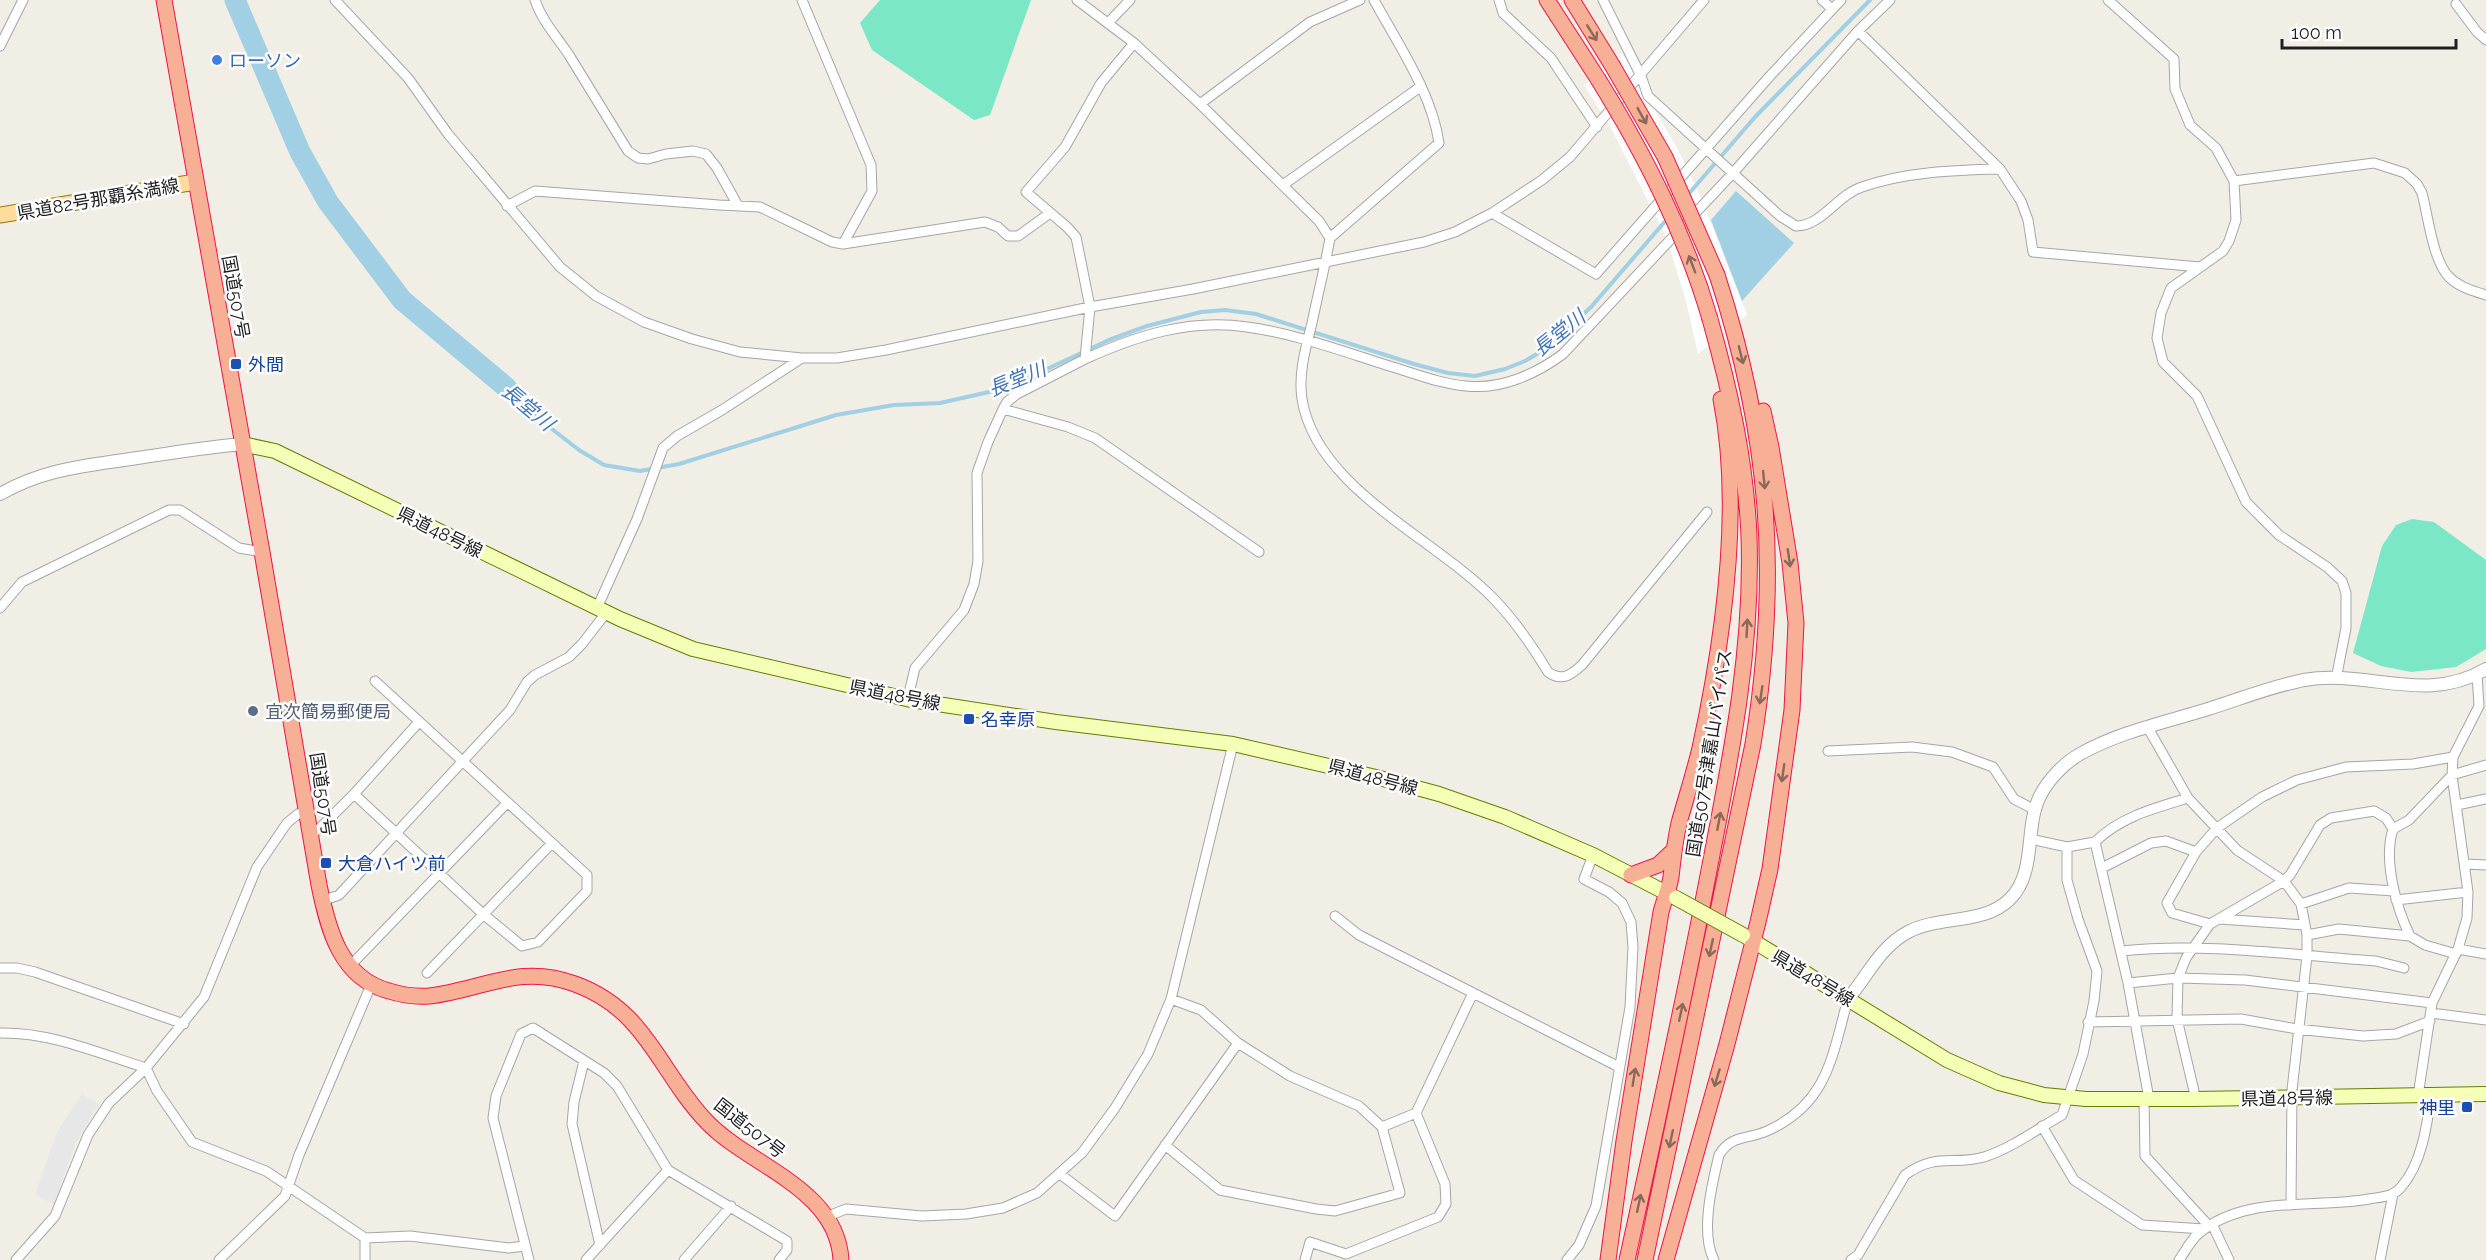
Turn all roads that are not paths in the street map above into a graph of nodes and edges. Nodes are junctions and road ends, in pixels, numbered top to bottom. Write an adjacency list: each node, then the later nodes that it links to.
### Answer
1 (23, 0): 25 (street)
2 (164, 0): 34 (highway, 国道507号)
3 (335, 0): 37 (street)
4 (535, 0): 36 (street)
5 (802, 0): 42 (street)
6 (1077, 0): 21 (street)
7 (1130, 0): 21 (street)
8 (1360, 0): 28 (street)
9 (1374, 0): 27 (street)
10 (1499, 0): 29 (street)
11 (1547, 0): 48 (highway, one-way to 11, bridge)
12 (1572, 0): 51 (highway, 国道507号津嘉山バイパス, one-way to 51, bridge)
13 (1603, 0): 26 (street)
14 (1704, 0): 26 (street)
15 (1822, 0): 20 (street)
16 (1840, 0): 20 (street)
17 (1890, 0): 22 (street)
18 (2108, 0): 33 (street)
19 (2456, 4): 23 (street)
20 (1832, 9): 30 (street)
21 (1108, 23): 24 (street)
22 (1858, 31): 31 (street); 32 (street)
23 (2486, 40)
24 (1134, 43): 28 (street); 38 (street)
25 (0, 46)
26 (1641, 76): 29 (street); 30 (street)
27 (1420, 87): 35 (street); 41 (street)
28 (1200, 104): 35 (street)
29 (1597, 127): 39 (street)
30 (1708, 149): 32 (street); 39 (street)
31 (2000, 169): 32 (street); 44 (street)
32 (1733, 173): 47 (street)
33 (2234, 181): 44 (street); 45 (street)
34 (195, 182): 40 (main road, 県道82号那覇糸満線); 53 (highway, 国道507号)
35 (1282, 186): 41 (street)
36 (737, 204): 37 (street); 42 (street)
37 (507, 206): 49 (street)
38 (1050, 213): 42 (street); 46 (street)
39 (1492, 213): 43 (street)
40 (0, 215)
41 (1330, 238): 43 (street)
42 (843, 244)
43 (1326, 262): 46 (street); 47 (street)
44 (2200, 267): 61 (street)
45 (2486, 295)
46 (1090, 307): 49 (street); 50 (street)
47 (1308, 340): 50 (street); 55 (street)
48 (1713, 343): 88 (highway); 169 (highway, 国道507号津嘉山バイパス, one-way to 48)
49 (802, 358): 59 (street)
50 (1085, 359): 52 (street)
51 (1748, 381): 108 (highway, one-way to 108); 170 (highway, 国道507号津嘉山バイパス, one-way to 170)
52 (1003, 408): 57 (street); 63 (street)
53 (242, 444): 54 (street); 56 (highway, 国道507号); 59 (main road, 県道48号線)
54 (0, 494)
55 (1707, 512)
56 (262, 552): 58 (street); 79 (highway, 国道507号)
57 (1259, 552)
58 (0, 608)
59 (601, 610): 63 (main road, 県道48号線); 70 (street)
60 (2481, 672): 61 (street); 64 (street)
61 (2336, 679): 66 (street)
62 (375, 681): 65 (street)
63 (911, 700): 67 (main road, 県道48号線)
64 (2482, 705): 69 (street)
65 (419, 722): 70 (street); 73 (street)
66 (2148, 728): 74 (street); 78 (street)
67 (1233, 744): 90 (main road, 県道48号線); 123 (street)
68 (1828, 751): 78 (street)
69 (2453, 757): 72 (street); 80 (street)
70 (463, 762): 76 (street); 82 (street)
71 (2486, 765): 72 (street)
72 (2452, 775): 77 (street); 81 (street)
73 (354, 794): 82 (street); 83 (street)
74 (2188, 798): 80 (street); 85 (street)
75 (2486, 799): 77 (street)
76 (507, 803): 86 (street); 94 (street)
77 (2457, 805): 91 (street)
78 (2035, 810): 84 (street)
79 (306, 811): 83 (highway, 国道507号); 130 (street)
80 (2217, 828): 89 (street); 96 (street)
81 (2393, 829): 96 (street); 98 (street)
82 (396, 833): 94 (street); 100 (street)
83 (310, 835): 100 (highway, 国道507号)
84 (2030, 839): 87 (street); 124 (street)
85 (2095, 842): 87 (street); 93 (street)
86 (552, 843): 102 (street); 102 (street)
87 (2067, 847): 129 (street)
88 (1673, 851): 95 (highway); 99 (highway)
89 (2196, 852): 93 (street); 105 (street)
90 (1593, 855): 95 (main road, 県道48号線); 135 (street)
91 (2465, 864): 92 (street); 97 (street)
92 (2486, 865)
93 (2102, 868): 110 (street)
94 (440, 873): 102 (street); 114 (street)
95 (1631, 875): 99 (main road, 県道48号線)
96 (2284, 881): 101 (street); 104 (street)
97 (2468, 892): 98 (street); 111 (street)
98 (2395, 895): 101 (street); 107 (street)
99 (1671, 896): 108 (main road, 県道48号線, bridge); 168 (highway, one-way to 99)
100 (322, 901): 114 (highway, 国道507号)
101 (2301, 904): 106 (street)
102 (483, 914): 117 (street)
103 (1335, 916): 122 (street)
104 (2219, 919): 105 (street); 106 (street)
105 (2210, 924): 109 (street)
106 (2306, 930): 107 (street); 113 (street)
107 (2410, 936): 111 (street)
108 (1748, 938): 124 (main road, 県道48号線); 171 (highway, one-way to 171)
109 (2193, 947): 110 (street); 113 (street); 118 (street)
110 (2121, 951): 119 (street)
111 (2457, 952): 112 (street); 125 (street)
112 (2486, 954)
113 (2307, 956): 116 (street); 121 (street)
114 (350, 966): 120 (highway, 国道507号)
115 (0, 968): 130 (street)
116 (2404, 968)
117 (427, 973)
118 (2178, 978): 119 (street); 121 (street); 126 (street)
119 (2128, 983): 128 (street)
120 (371, 985): 149 (street); 153 (highway, 国道507号)
121 (2304, 988): 125 (street); 131 (street)
122 (1473, 993): 135 (street); 143 (street)
123 (1171, 999): 133 (street); 148 (street)
124 (1848, 999): 139 (main road, 県道48号線); 172 (street)
125 (2431, 1012): 127 (street); 131 (street); 137 (street)
126 (2177, 1019): 128 (street); 131 (street); 141 (street)
127 (2486, 1020)
128 (2135, 1021): 129 (street); 140 (street)
129 (2088, 1022): 139 (street)
130 (184, 1024): 136 (street)
131 (2297, 1029): 142 (street)
132 (0, 1033): 136 (street)
133 (1238, 1043): 145 (street); 146 (street)
134 (584, 1060): 147 (street); 156 (street); 157 (street)
135 (1619, 1067): 167 (street)
136 (146, 1068): 149 (street); 158 (street)
137 (2425, 1095): 138 (main road, 県道48号線); 142 (main road, 県道48号線); 150 (street)
138 (2486, 1095)
139 (2068, 1098): 140 (main road, 県道48号線); 144 (street)
140 (2146, 1099): 141 (main road, 県道48号線); 154 (street)
141 (2194, 1099): 142 (main road, 県道48号線)
142 (2292, 1099): 151 (street)
143 (1416, 1113): 145 (street); 166 (street)
144 (2042, 1126): 154 (street); 173 (street)
145 (1382, 1127): 146 (street)
146 (1165, 1145): 148 (street)
147 (668, 1170): 152 (street); 156 (street)
148 (1060, 1174): 153 (street)
149 (289, 1186): 155 (street); 159 (street)
150 (2393, 1194): 151 (street); 176 (street)
151 (2291, 1205): 154 (street)
152 (731, 1206): 163 (street); 164 (street)
153 (826, 1217): 165 (highway, 国道507号)
154 (2209, 1226): 174 (street); 175 (street)
155 (365, 1238): 157 (street); 160 (street)
156 (600, 1245): 162 (street)
157 (524, 1246): 161 (street)
158 (16, 1260)
159 (219, 1260)
160 (365, 1260)
161 (529, 1260)
162 (586, 1260)
163 (684, 1260)
164 (779, 1260)
165 (841, 1260)
166 (1305, 1260)
167 (1567, 1260)
168 (1608, 1260)
169 (1627, 1260)
170 (1646, 1260)
171 (1666, 1260)
172 (1714, 1260)
173 (1851, 1260)
174 (2179, 1260)
175 (2229, 1260)
176 (2380, 1260)

